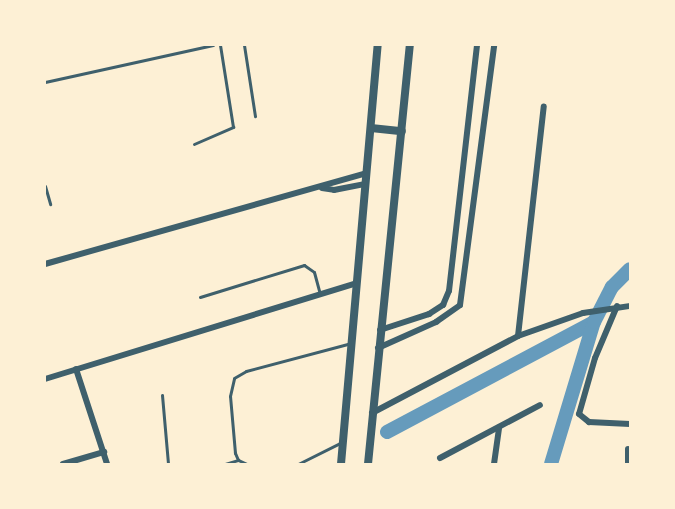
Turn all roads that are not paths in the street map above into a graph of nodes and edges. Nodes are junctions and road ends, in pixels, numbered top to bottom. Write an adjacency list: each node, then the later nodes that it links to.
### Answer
1 (213, 45): 8 (lane)
2 (219, 45): 13 (lane)
3 (244, 45): 10 (lane)
4 (378, 45): 11 (street)
5 (410, 45): 12 (street)
6 (477, 45): 25 (street)
7 (494, 45): 28 (street)
8 (45, 82)
9 (544, 106): 26 (street)
10 (255, 116)
11 (370, 128): 12 (street); 14 (street)
12 (402, 130): 25 (street)
13 (194, 144)
14 (366, 173): 15 (street); 17 (street)
15 (365, 184): 17 (street); 20 (street)
16 (45, 186): 18 (lane)
17 (322, 188): 19 (street)
18 (50, 204)
19 (45, 264)
20 (357, 283): 21 (street); 27 (street)
21 (320, 294): 22 (lane); 29 (street)
22 (200, 297)
23 (630, 306): 24 (street)
24 (614, 307): 26 (street); 34 (street)
25 (380, 330): 28 (street)
26 (518, 336): 33 (street)
27 (351, 343): 36 (street); 40 (lane)
28 (378, 348): 33 (street)
29 (76, 369): 30 (street); 38 (street)
30 (45, 380)
31 (162, 395): 43 (lane)
32 (540, 405): 35 (street)
33 (372, 413): 48 (street)
34 (630, 424)
35 (499, 428): 39 (street); 49 (street)
36 (342, 441): 46 (lane); 47 (street)
37 (628, 449): 50 (street)
38 (104, 452): 41 (street); 42 (street)
39 (440, 458)
40 (238, 460): 44 (lane); 45 (lane)
41 (63, 464)
42 (107, 464)
43 (168, 464)
44 (225, 464)
45 (247, 464)
46 (298, 464)
47 (341, 464)
48 (368, 464)
49 (494, 464)
50 (628, 464)

